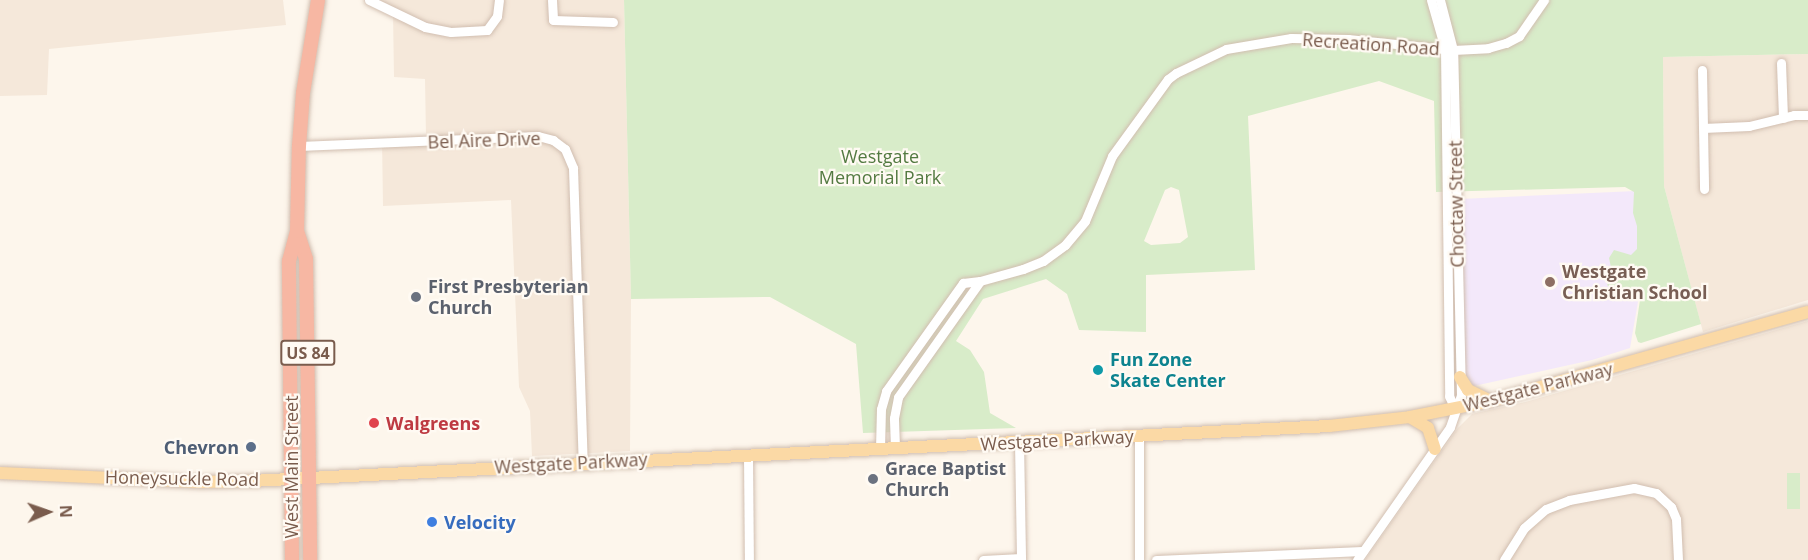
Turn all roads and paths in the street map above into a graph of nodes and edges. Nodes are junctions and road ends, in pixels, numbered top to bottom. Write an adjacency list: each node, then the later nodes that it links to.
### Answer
1 (318, 0): 15 (highway, West Main Street / US 84)
2 (369, 0): 3 (street)
3 (499, 0)
4 (552, 0): 8 (street)
5 (1431, 0): 9 (street, Choctaw Street)
6 (1440, 0): 9 (street, Choctaw Street)
7 (1544, 0): 9 (street, Recreation Road)
8 (612, 22)
9 (1449, 49): 18 (street, Recreation Road); 20 (street, Choctaw Street); 22 (street, Choctaw Street)
10 (1781, 63): 13 (street)
11 (1702, 70): 14 (street)
12 (1808, 115): 13 (street)
13 (1783, 118): 14 (street)
14 (1703, 128): 16 (street)
15 (298, 146): 17 (highway, West Main Street / US 84); 30 (street, Bel Aire Drive)
16 (1704, 189)
17 (297, 231): 32 (highway, West Main Street / US 84); 33 (highway, West Main Street / US 84)
18 (980, 281): 26 (street); 27 (street, Recreation Road)
19 (1808, 312): 21 (main road, Westgate Parkway)
20 (1460, 377): 21 (main road); 22 (street, Choctaw Street)
21 (1491, 401): 22 (main road, Westgate Parkway)
22 (1455, 409): 23 (main road, Westgate Parkway); 28 (street, Choctaw Street)
23 (1410, 417): 24 (main road, Westgate Parkway); 28 (main road)
24 (1139, 436): 25 (main road, Westgate Parkway); 40 (street)
25 (1019, 442): 26 (main road, Westgate Parkway); 35 (street)
26 (895, 448): 27 (main road, Westgate Parkway)
27 (880, 449): 29 (main road, Westgate Parkway)
28 (1435, 449): 34 (street, Choctaw Street)
29 (748, 455): 30 (main road, Westgate Parkway); 38 (street)
30 (583, 463): 32 (main road, Westgate Parkway)
31 (0, 473): 33 (main road, Honeysuckle Road)
32 (309, 477): 33 (main road, Westgate Parkway); 37 (highway, West Main Street / US 84)
33 (292, 478): 36 (highway, West Main Street / US 84)
34 (1363, 551): 41 (street); 42 (street, Choctaw Street)
35 (1021, 559): 39 (street)
36 (292, 560)
37 (310, 560)
38 (749, 560)
39 (983, 560)
40 (1139, 560)
41 (1156, 560)
42 (1356, 560)
43 (1504, 560): 44 (street)
44 (1678, 560)

